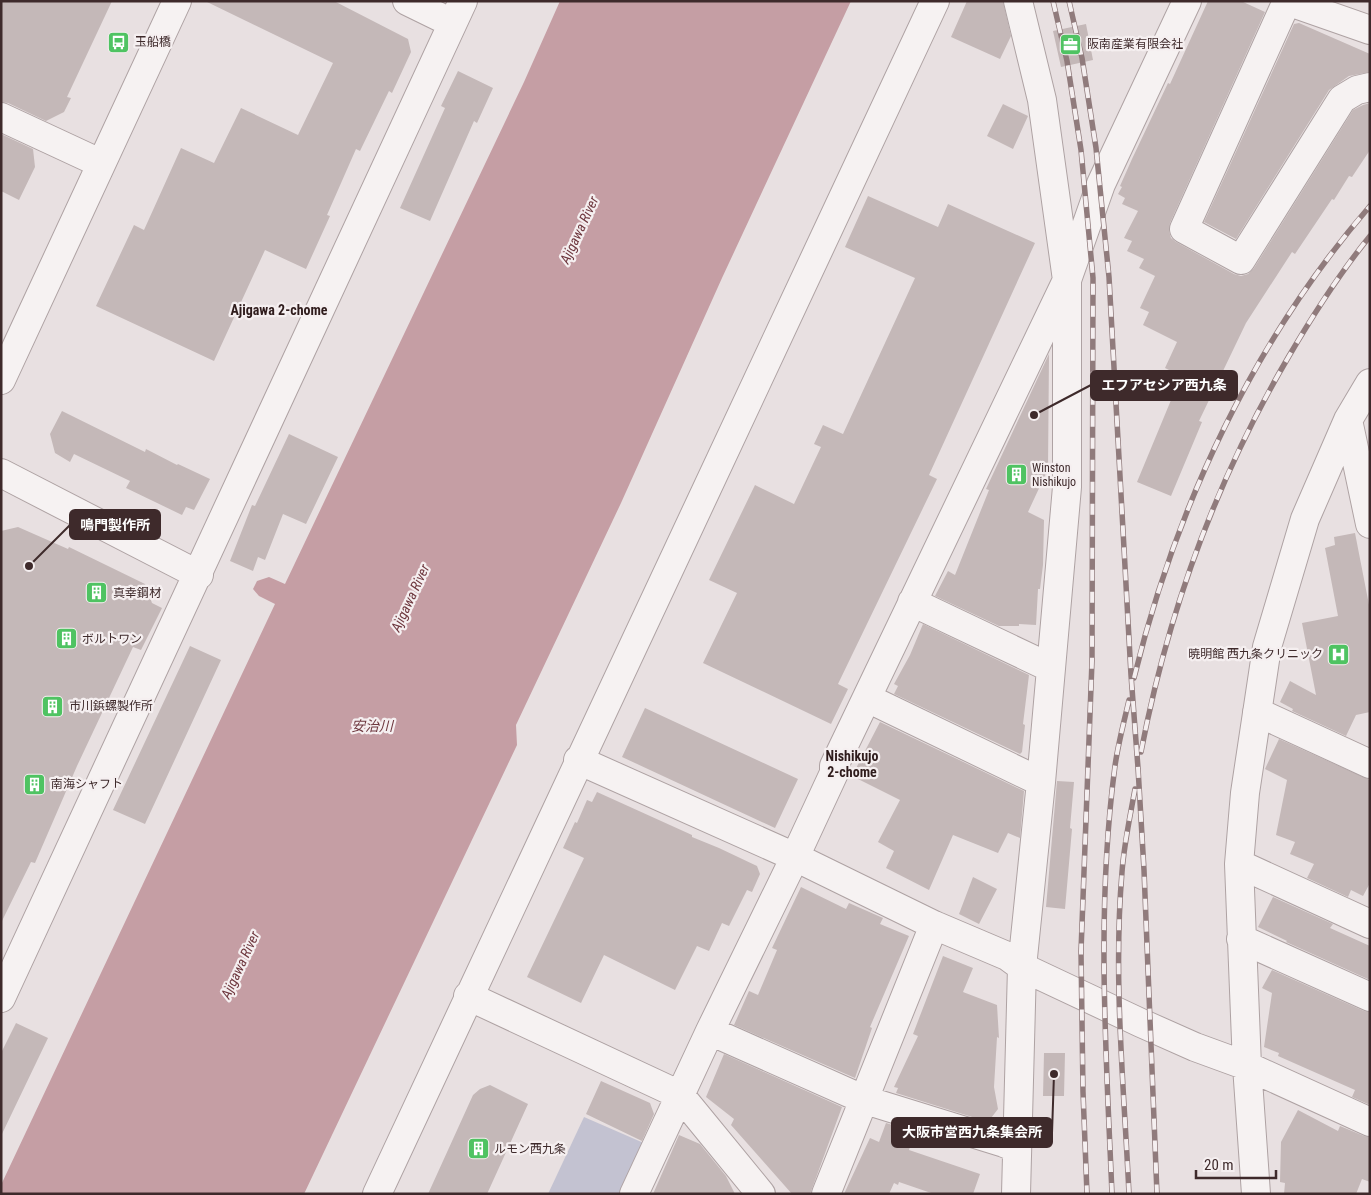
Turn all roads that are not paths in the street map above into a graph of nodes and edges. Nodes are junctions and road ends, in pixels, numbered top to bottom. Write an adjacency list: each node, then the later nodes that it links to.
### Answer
1 (177, 1): 11 (street)
2 (407, 1): 7 (street)
3 (935, 1): 23 (street)
4 (1018, 1): 12 (street)
5 (1187, 1): 12 (street)
6 (1287, 1): 8 (street); 9 (street)
7 (458, 12): 18 (street)
8 (1370, 30)
9 (1370, 87)
10 (1, 117): 11 (street)
11 (100, 164): 13 (street)
12 (1067, 280): 19 (street); 20 (street)
13 (1, 380)
14 (1370, 383): 15 (street)
15 (1348, 420): 17 (street); 22 (street)
16 (1, 473): 18 (street)
17 (1370, 524)
18 (198, 575): 34 (street)
19 (912, 602): 20 (street); 21 (street)
20 (1052, 668): 25 (street)
21 (867, 698): 25 (street); 26 (street)
22 (1257, 712): 24 (street); 27 (street)
23 (578, 760): 26 (street); 32 (street)
24 (1370, 764)
25 (1041, 782): 31 (street)
26 (795, 857): 29 (street); 35 (street)
27 (1239, 864): 28 (street); 30 (street)
28 (1370, 924)
29 (934, 925): 31 (street); 38 (street)
30 (1242, 939): 33 (street); 36 (street)
31 (1022, 967): 36 (street); 40 (street)
32 (468, 996): 37 (street); 41 (street)
33 (1370, 997)
34 (1, 998)
35 (710, 1031): 37 (street); 38 (street)
36 (1247, 1066): 39 (street); 46 (street)
37 (680, 1095): 42 (street); 43 (street)
38 (864, 1100): 40 (street); 44 (street)
39 (1370, 1122)
40 (1016, 1148): 45 (street)
41 (377, 1194)
42 (634, 1194)
43 (761, 1194)
44 (826, 1194)
45 (1016, 1194)
46 (1256, 1194)

